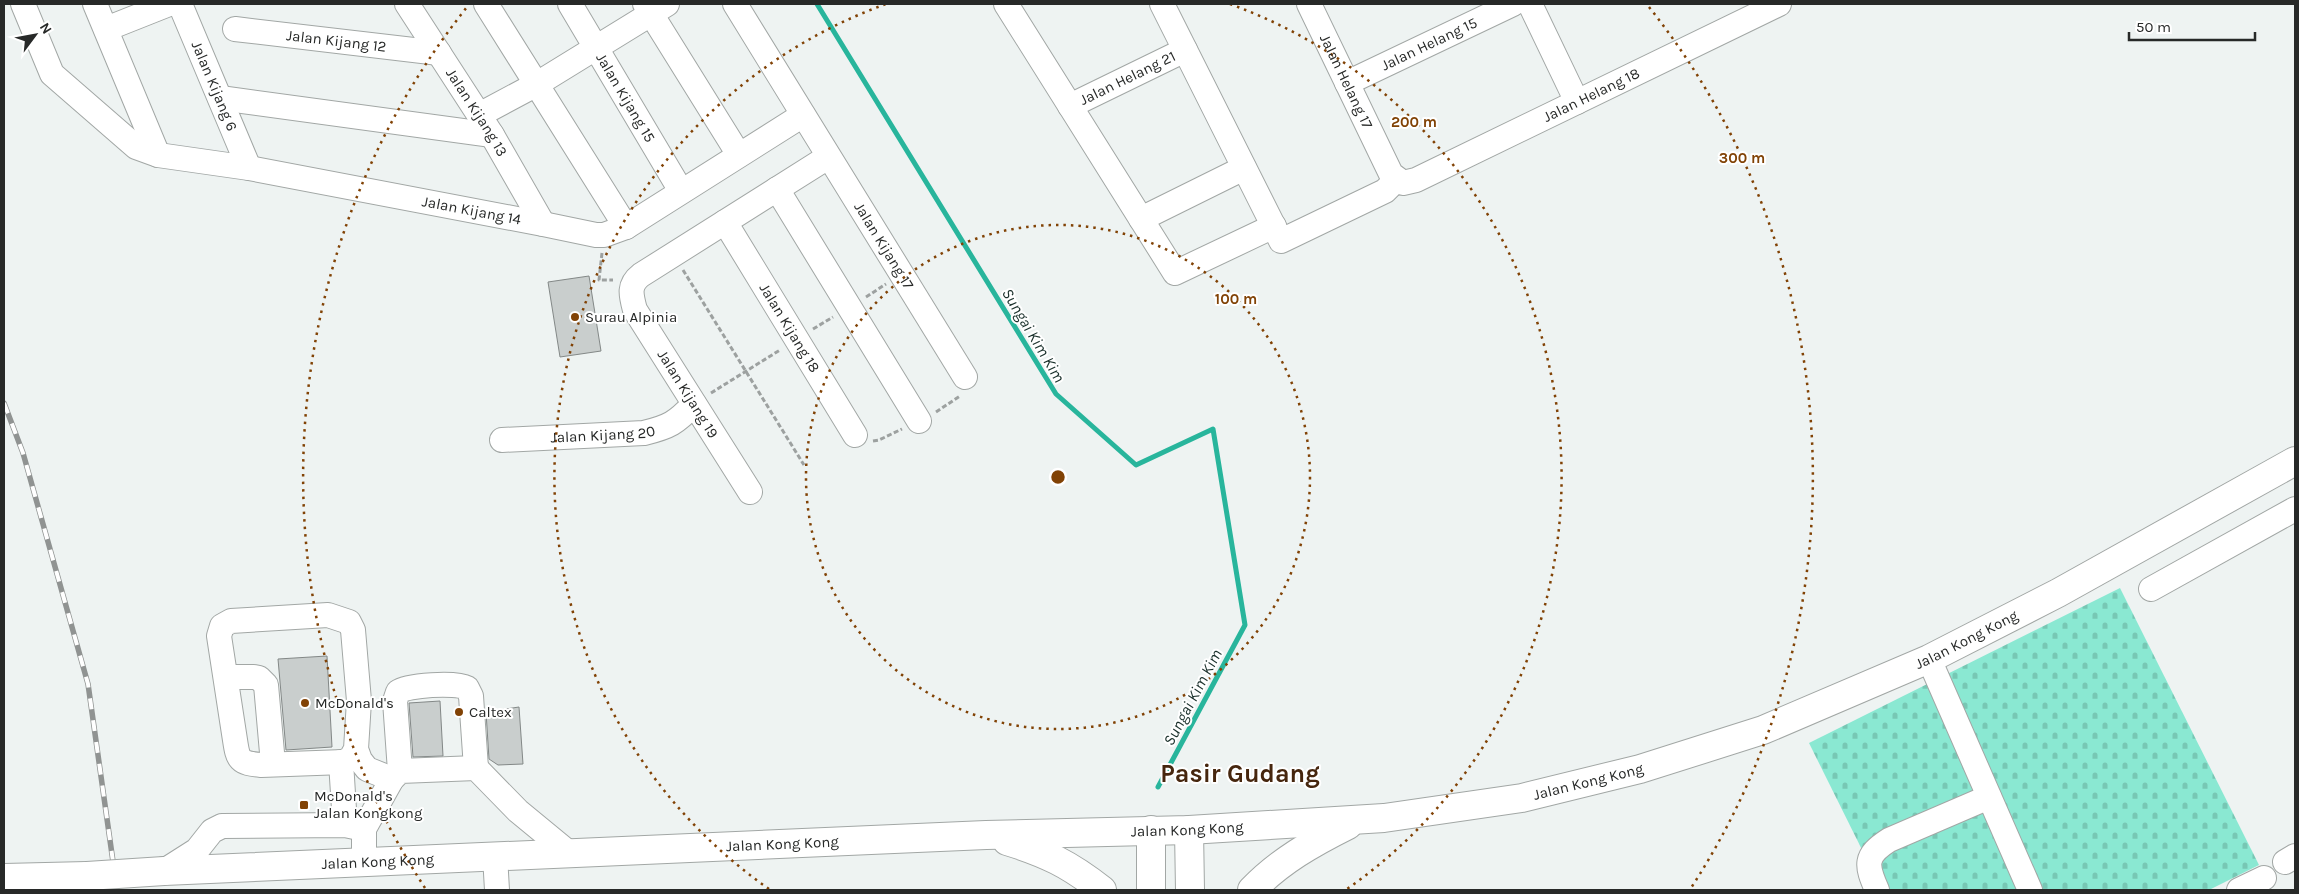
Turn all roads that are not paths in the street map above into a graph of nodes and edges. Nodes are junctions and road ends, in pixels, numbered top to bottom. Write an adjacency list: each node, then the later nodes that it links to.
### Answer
1 (23, 4): 29 (street, Jalan Kijang 14)
2 (96, 4): 16 (street)
3 (169, 4): 16 (street)
4 (180, 4): 23 (street, Jalan Kijang 6)
5 (407, 4): 20 (street, Jalan Kijang 13)
6 (486, 4): 22 (street)
7 (570, 4): 18 (street, Jalan Kijang 15)
8 (735, 4): 27 (street, Jalan Kijang 17)
9 (1006, 4): 25 (street)
10 (1162, 4): 19 (street)
11 (1309, 4): 21 (street, Jalan Helang 17)
12 (1512, 4): 21 (street, Jalan Helang 15)
13 (1530, 4): 24 (street)
14 (654, 7): 18 (street); 30 (street)
15 (1765, 7): 24 (street, Jalan Helang 18)
16 (106, 29): 29 (street)
17 (235, 29): 20 (street, Jalan Kijang 12)
18 (596, 48): 22 (street); 36 (street, Jalan Kijang 15)
19 (1185, 50): 25 (street, Jalan Helang 21); 33 (street)
20 (439, 53): 26 (street, Jalan Kijang 13)
21 (1347, 83): 34 (street, Jalan Helang 17)
22 (536, 84): 26 (street); 40 (street)
23 (220, 98): 28 (street); 32 (street, Jalan Kijang 6)
24 (1577, 102): 34 (street, Jalan Helang 18)
25 (1070, 106): 37 (street)
26 (479, 114): 28 (street, Jalan Kijang 13)
27 (803, 115): 30 (street); 31 (street, Jalan Kijang 17)
28 (492, 135): 39 (street, Jalan Kijang 13)
29 (158, 155): 32 (street, Jalan Kijang 14)
30 (739, 155): 36 (street)
31 (828, 156): 35 (street); 42 (street, Jalan Kijang 17)
32 (249, 168): 39 (street, Jalan Kijang 14)
33 (1244, 168): 37 (street); 41 (street)
34 (1400, 181): 41 (street)
35 (777, 189): 38 (street); 44 (street)
36 (681, 191): 40 (street)
37 (1141, 219): 41 (street)
38 (725, 222): 43 (street, Jalan Kijang 19); 45 (street, Jalan Kijang 18)
39 (542, 224): 40 (street, Jalan Kijang 14)
40 (615, 231)
41 (1277, 234)
42 (965, 377)
43 (694, 404): 46 (street, Jalan Kijang 20); 48 (street, Jalan Kijang 19)
44 (919, 421)
45 (854, 434)
46 (502, 440)
47 (2295, 461): 51 (main road, Jalan Kong Kong)
48 (750, 492)
49 (2294, 512): 50 (street)
50 (2150, 590)
51 (1929, 659): 57 (street); 58 (main road, Jalan Kong Kong)
52 (226, 677): 53 (street); 54 (street); 54 (street)
53 (348, 755): 54 (street); 56 (street); 59 (street)
54 (273, 764)
55 (476, 768): 56 (street); 56 (street); 63 (street)
56 (396, 775): 59 (street)
57 (1989, 797): 74 (street); 75 (street)
58 (1361, 819): 61 (main road, Jalan Kong Kong); 73 (main road)
59 (355, 827): 65 (street); 66 (street)
60 (1150, 830): 61 (main road, Jalan Kong Kong); 62 (main road, Jalan Kong Kong); 71 (main road)
61 (1189, 830): 72 (main road)
62 (986, 835): 63 (main road, Jalan Kong Kong); 70 (main road)
63 (569, 853): 64 (main road, Jalan Kong Kong)
64 (495, 856): 65 (main road, Jalan Kong Kong); 69 (street)
65 (364, 862): 66 (main road, Jalan Kong Kong)
66 (164, 871): 67 (main road, Jalan Kong Kong, bridge)
67 (4, 878)
68 (2264, 878): 76 (street)
69 (497, 890)
70 (1102, 890)
71 (1151, 890)
72 (1190, 890)
73 (1252, 890)
74 (1877, 890)
75 (2030, 890)
76 (2239, 890)

